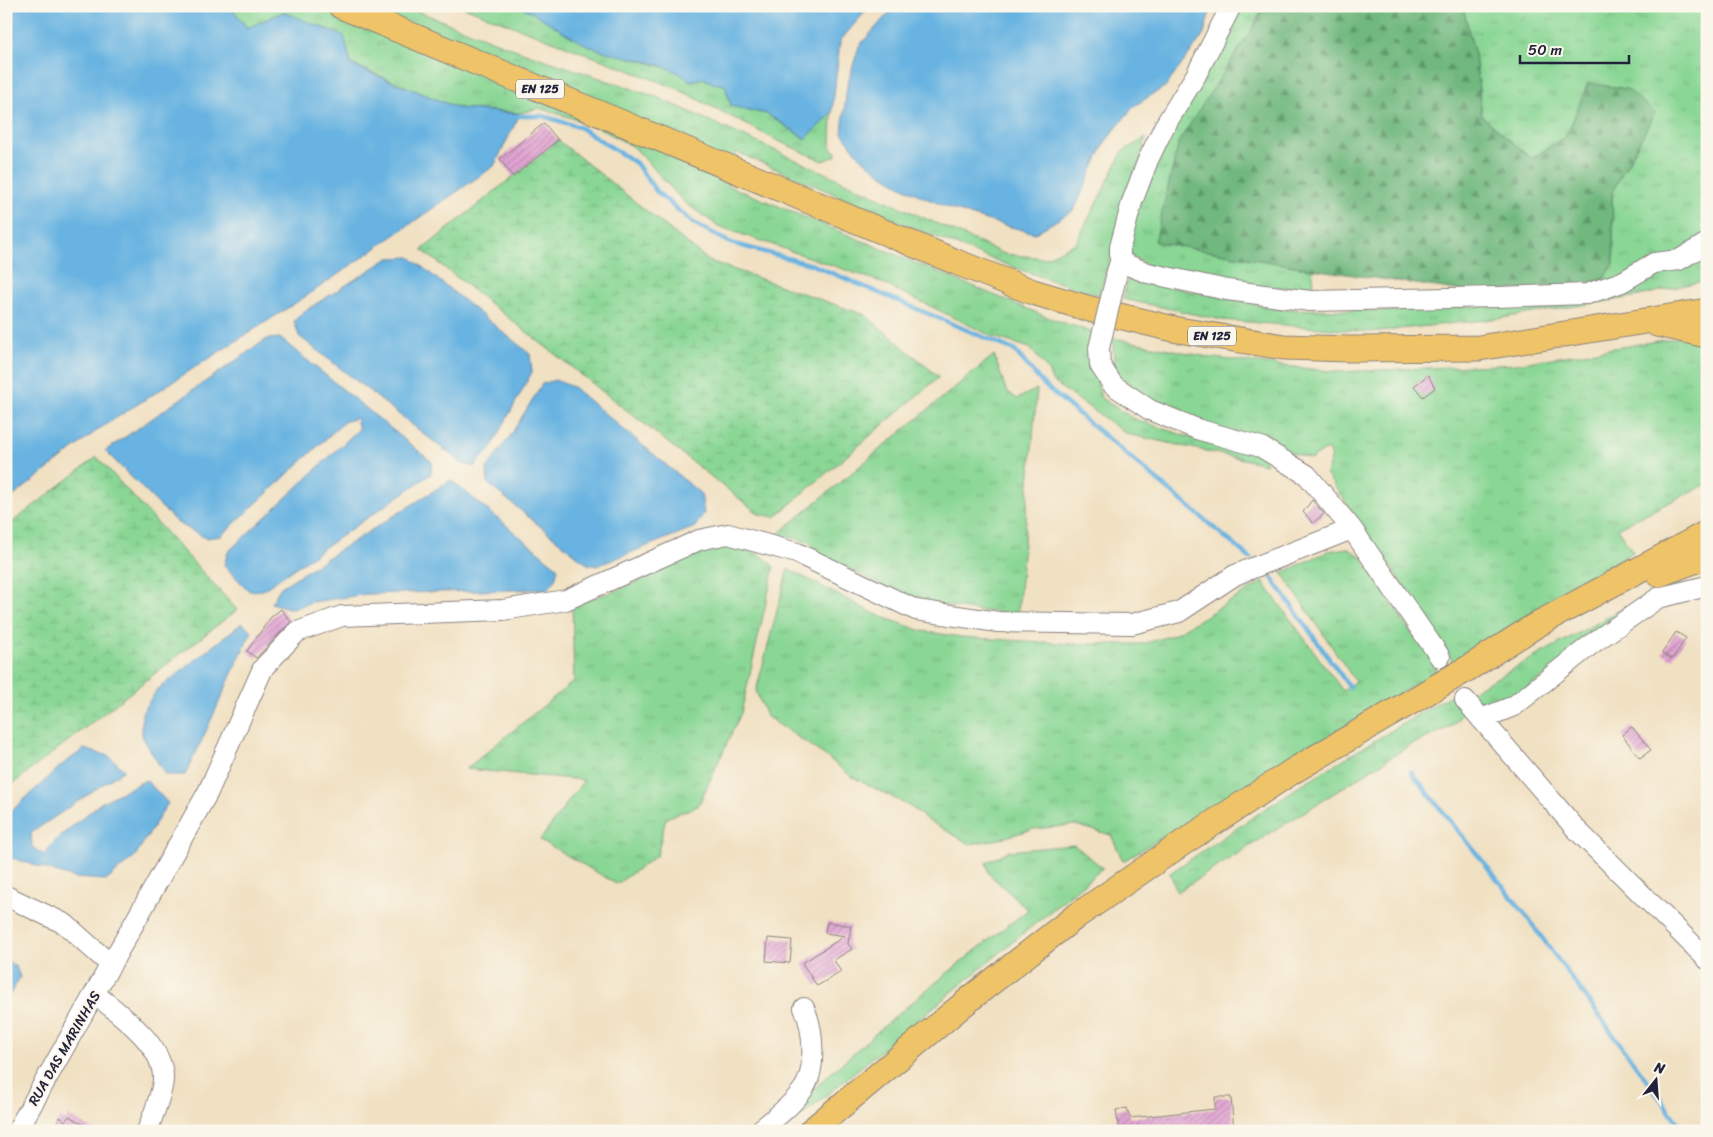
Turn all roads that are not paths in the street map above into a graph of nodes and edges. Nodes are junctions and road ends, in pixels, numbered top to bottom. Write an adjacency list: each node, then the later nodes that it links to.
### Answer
1 (341, 6): 9 (main road, EN 125)
2 (1231, 6): 4 (street)
3 (1707, 243): 4 (street)
4 (1118, 269): 11 (street, bridge)
5 (1699, 297): 9 (main road, EN 125)
6 (1707, 310): 7 (main road, EN 125)
7 (1642, 322): 8 (main road); 9 (main road, EN 125)
8 (1707, 335)
9 (1396, 349)
10 (1707, 522): 16 (main road)
11 (1352, 528): 18 (street); 24 (street, RUA DAS MARINHAS)
12 (1707, 533): 16 (main road)
13 (1707, 549): 15 (main road)
14 (1707, 556): 15 (main road)
15 (1660, 574): 19 (main road)
16 (1611, 586): 19 (main road)
17 (1707, 586): 21 (street)
18 (1440, 656)
19 (1467, 669): 30 (main road)
20 (1465, 700): 21 (street)
21 (1481, 719): 23 (street)
22 (6, 896): 24 (street)
23 (1707, 959)
24 (111, 965): 25 (street, RUA DAS MARINHAS)
25 (95, 994): 27 (street, RUA DAS MARINHAS); 28 (street)
26 (804, 1008): 29 (street)
27 (17, 1131)
28 (147, 1131)
29 (759, 1131)
30 (812, 1131)

